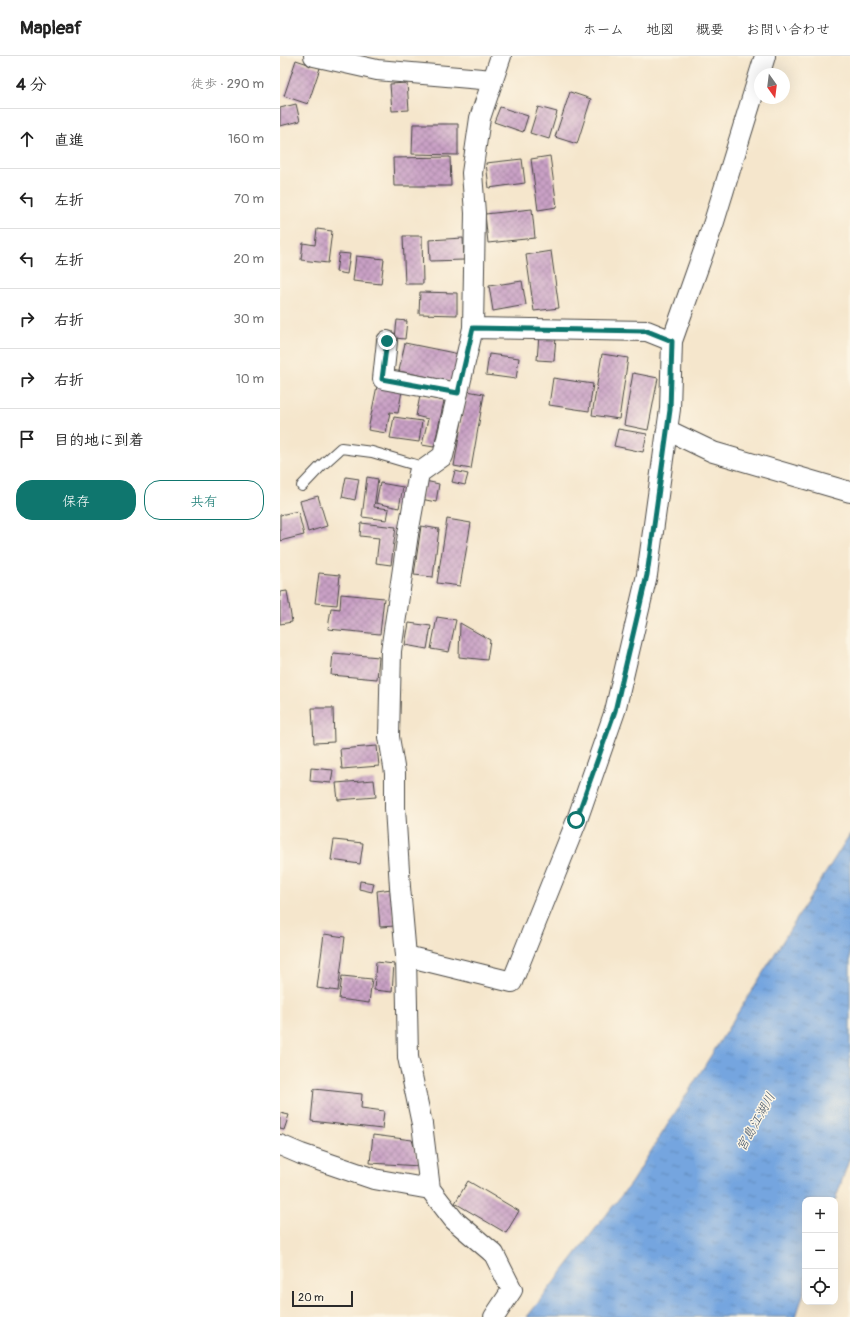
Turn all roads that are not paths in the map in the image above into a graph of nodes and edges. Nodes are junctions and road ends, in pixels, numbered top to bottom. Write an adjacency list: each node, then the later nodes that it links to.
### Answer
1 (314, 56): 4 (street)
2 (501, 56): 4 (street)
3 (765, 56): 7 (street)
4 (493, 80): 5 (street)
5 (473, 328): 7 (street); 8 (street)
6 (387, 341): 8 (street)
7 (672, 341): 9 (street)
8 (458, 393): 10 (street)
9 (667, 430): 12 (street); 13 (street)
10 (426, 468): 11 (lane); 13 (street)
11 (302, 486)
12 (850, 492)
13 (406, 956): 15 (street)
14 (280, 1145): 15 (street)
15 (430, 1189): 16 (street)
16 (494, 1317)

